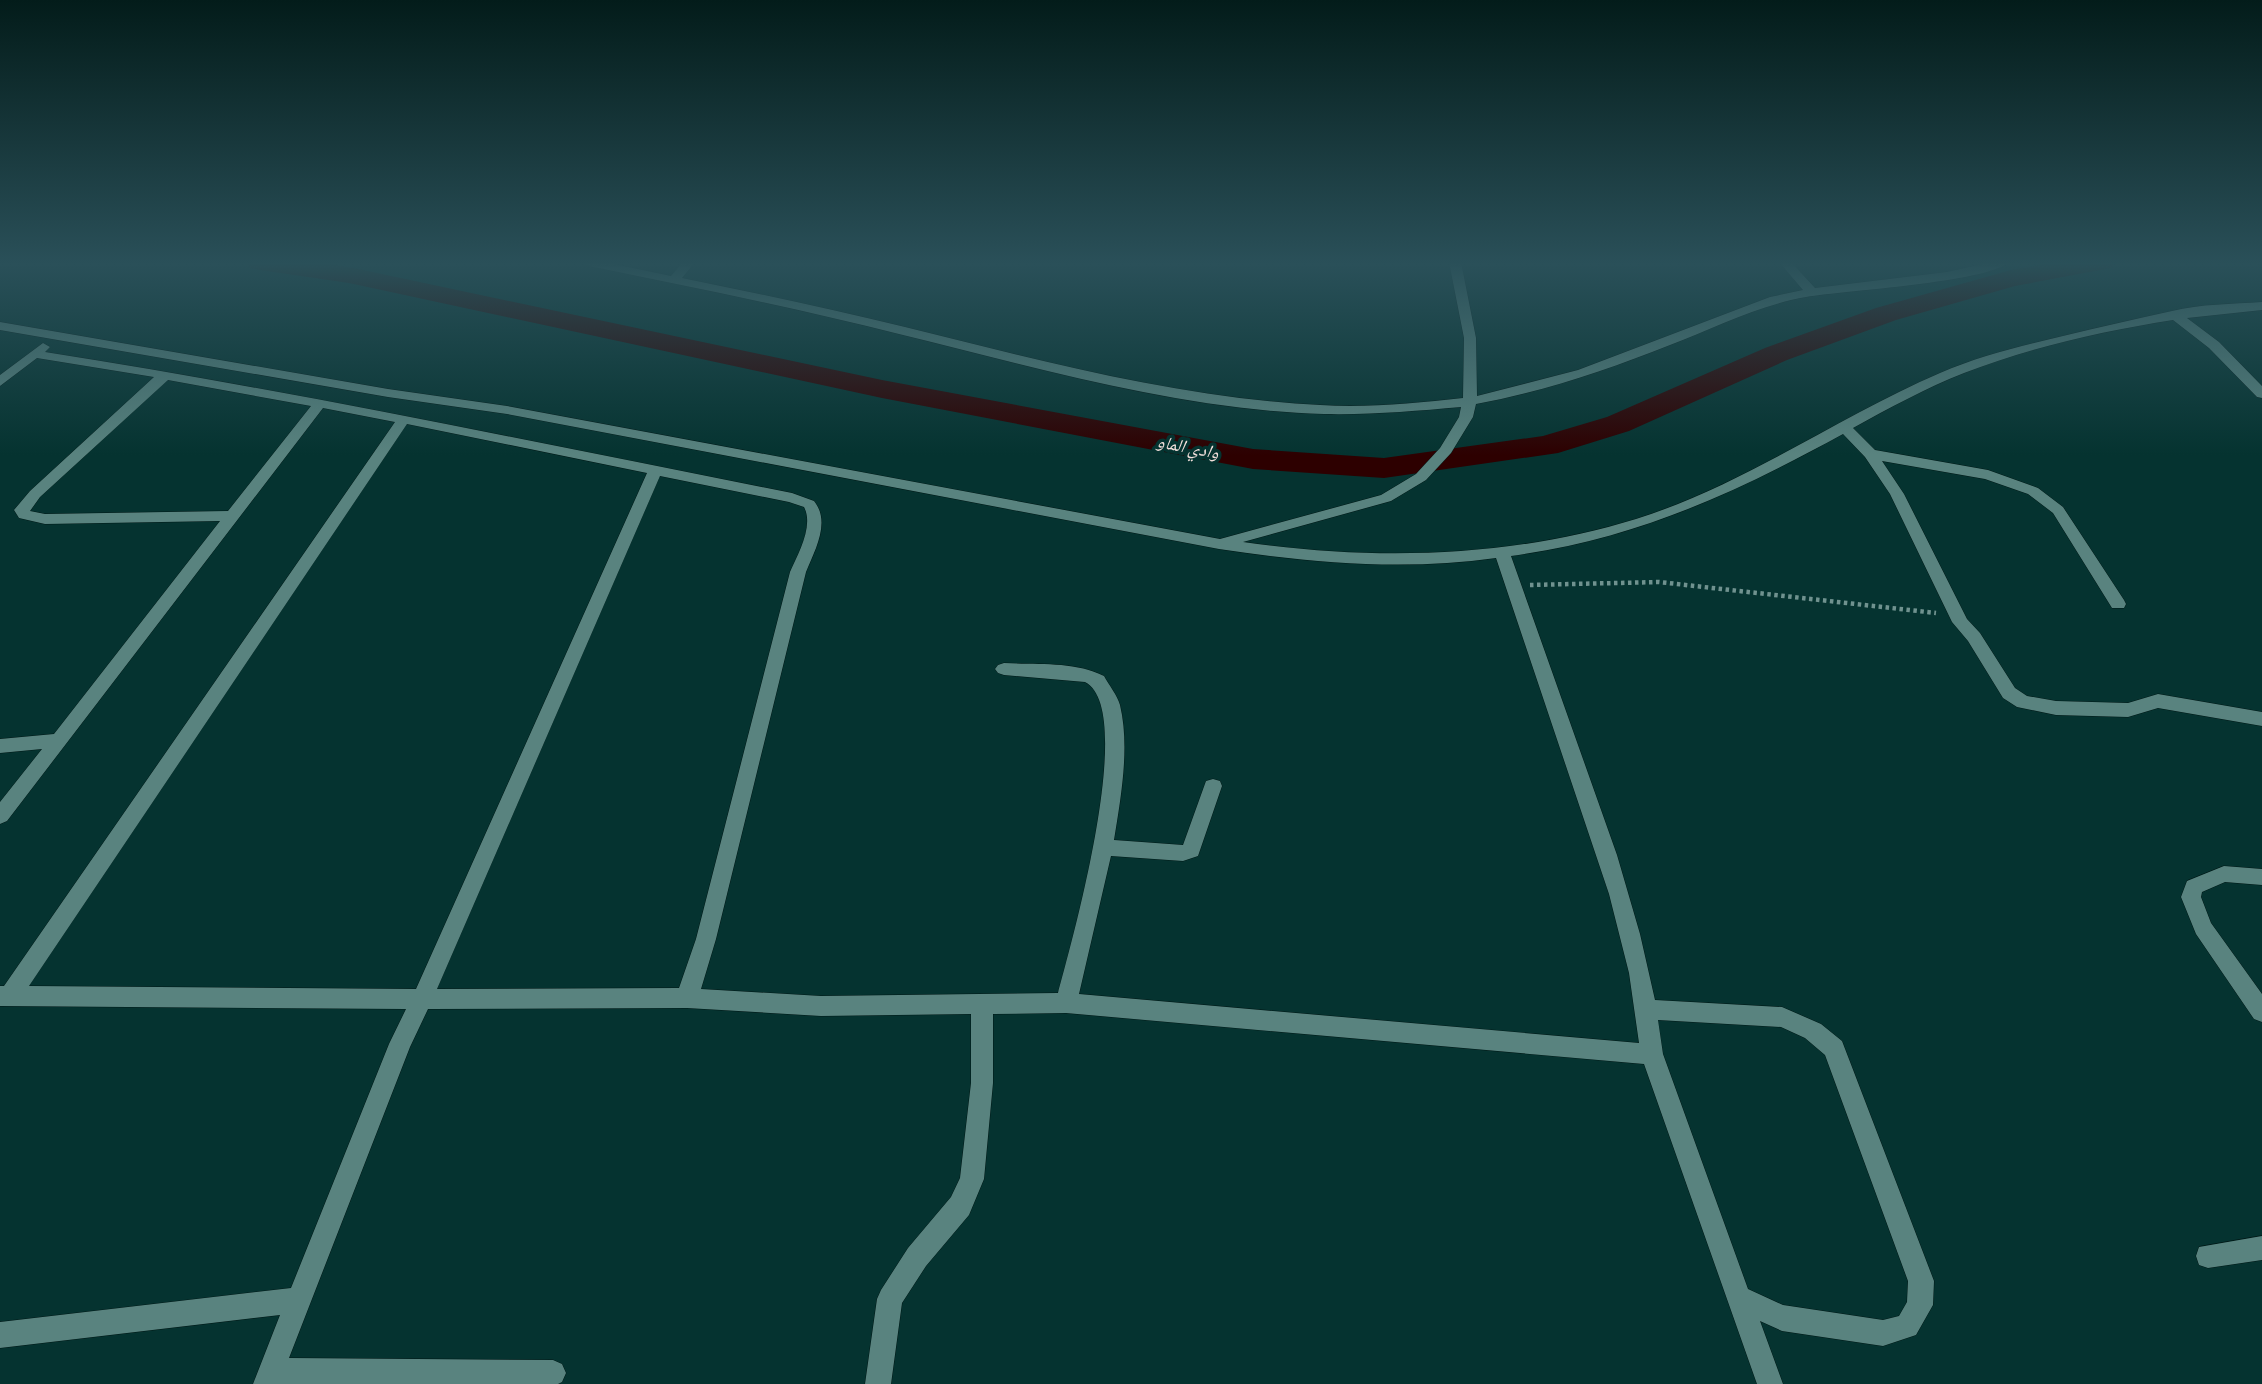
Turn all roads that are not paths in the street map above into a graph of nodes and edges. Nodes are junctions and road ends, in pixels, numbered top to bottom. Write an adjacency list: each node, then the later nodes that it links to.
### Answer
1 (3, 327): 7 (street)
2 (886, 327): 12 (street)
3 (1468, 327): 12 (street)
4 (1701, 327): 12 (street)
5 (2119, 327): 15 (street)
6 (2190, 327): 11 (street)
7 (56, 336): 8 (street); 19 (street)
8 (34, 354): 9 (street); 10 (street)
9 (166, 374): 13 (street); 18 (street)
10 (0, 382)
11 (2262, 394)
12 (1469, 401): 19 (street)
13 (320, 403): 14 (street); 18 (street)
14 (403, 420): 17 (street); 30 (street)
15 (1845, 428): 16 (street); 20 (street)
16 (1870, 454): 21 (street); 23 (street)
17 (655, 471): 31 (street); 32 (street)
18 (234, 516): 24 (street)
19 (1219, 544): 20 (street)
20 (1502, 553): 35 (street)
21 (2118, 604)
22 (1004, 669): 28 (street)
23 (2262, 719)
24 (60, 740): 25 (street); 27 (street)
25 (0, 746)
26 (1213, 786): 28 (street)
27 (0, 816)
28 (1105, 847): 33 (street)
29 (2262, 877): 36 (street)
30 (5, 996): 32 (street)
31 (687, 998): 32 (street); 34 (street)
32 (422, 999): 41 (street)
33 (1066, 1003): 34 (street); 37 (street)
34 (982, 1004): 45 (street)
35 (1648, 1010): 37 (street); 40 (street)
36 (2262, 1012)
37 (1652, 1054): 40 (street)
38 (2262, 1248): 39 (street)
39 (2208, 1256)
40 (1738, 1298): 46 (street)
41 (301, 1300): 42 (street); 44 (street)
42 (0, 1335)
43 (553, 1373): 44 (street)
44 (269, 1378)
45 (878, 1384)
46 (1770, 1384)

